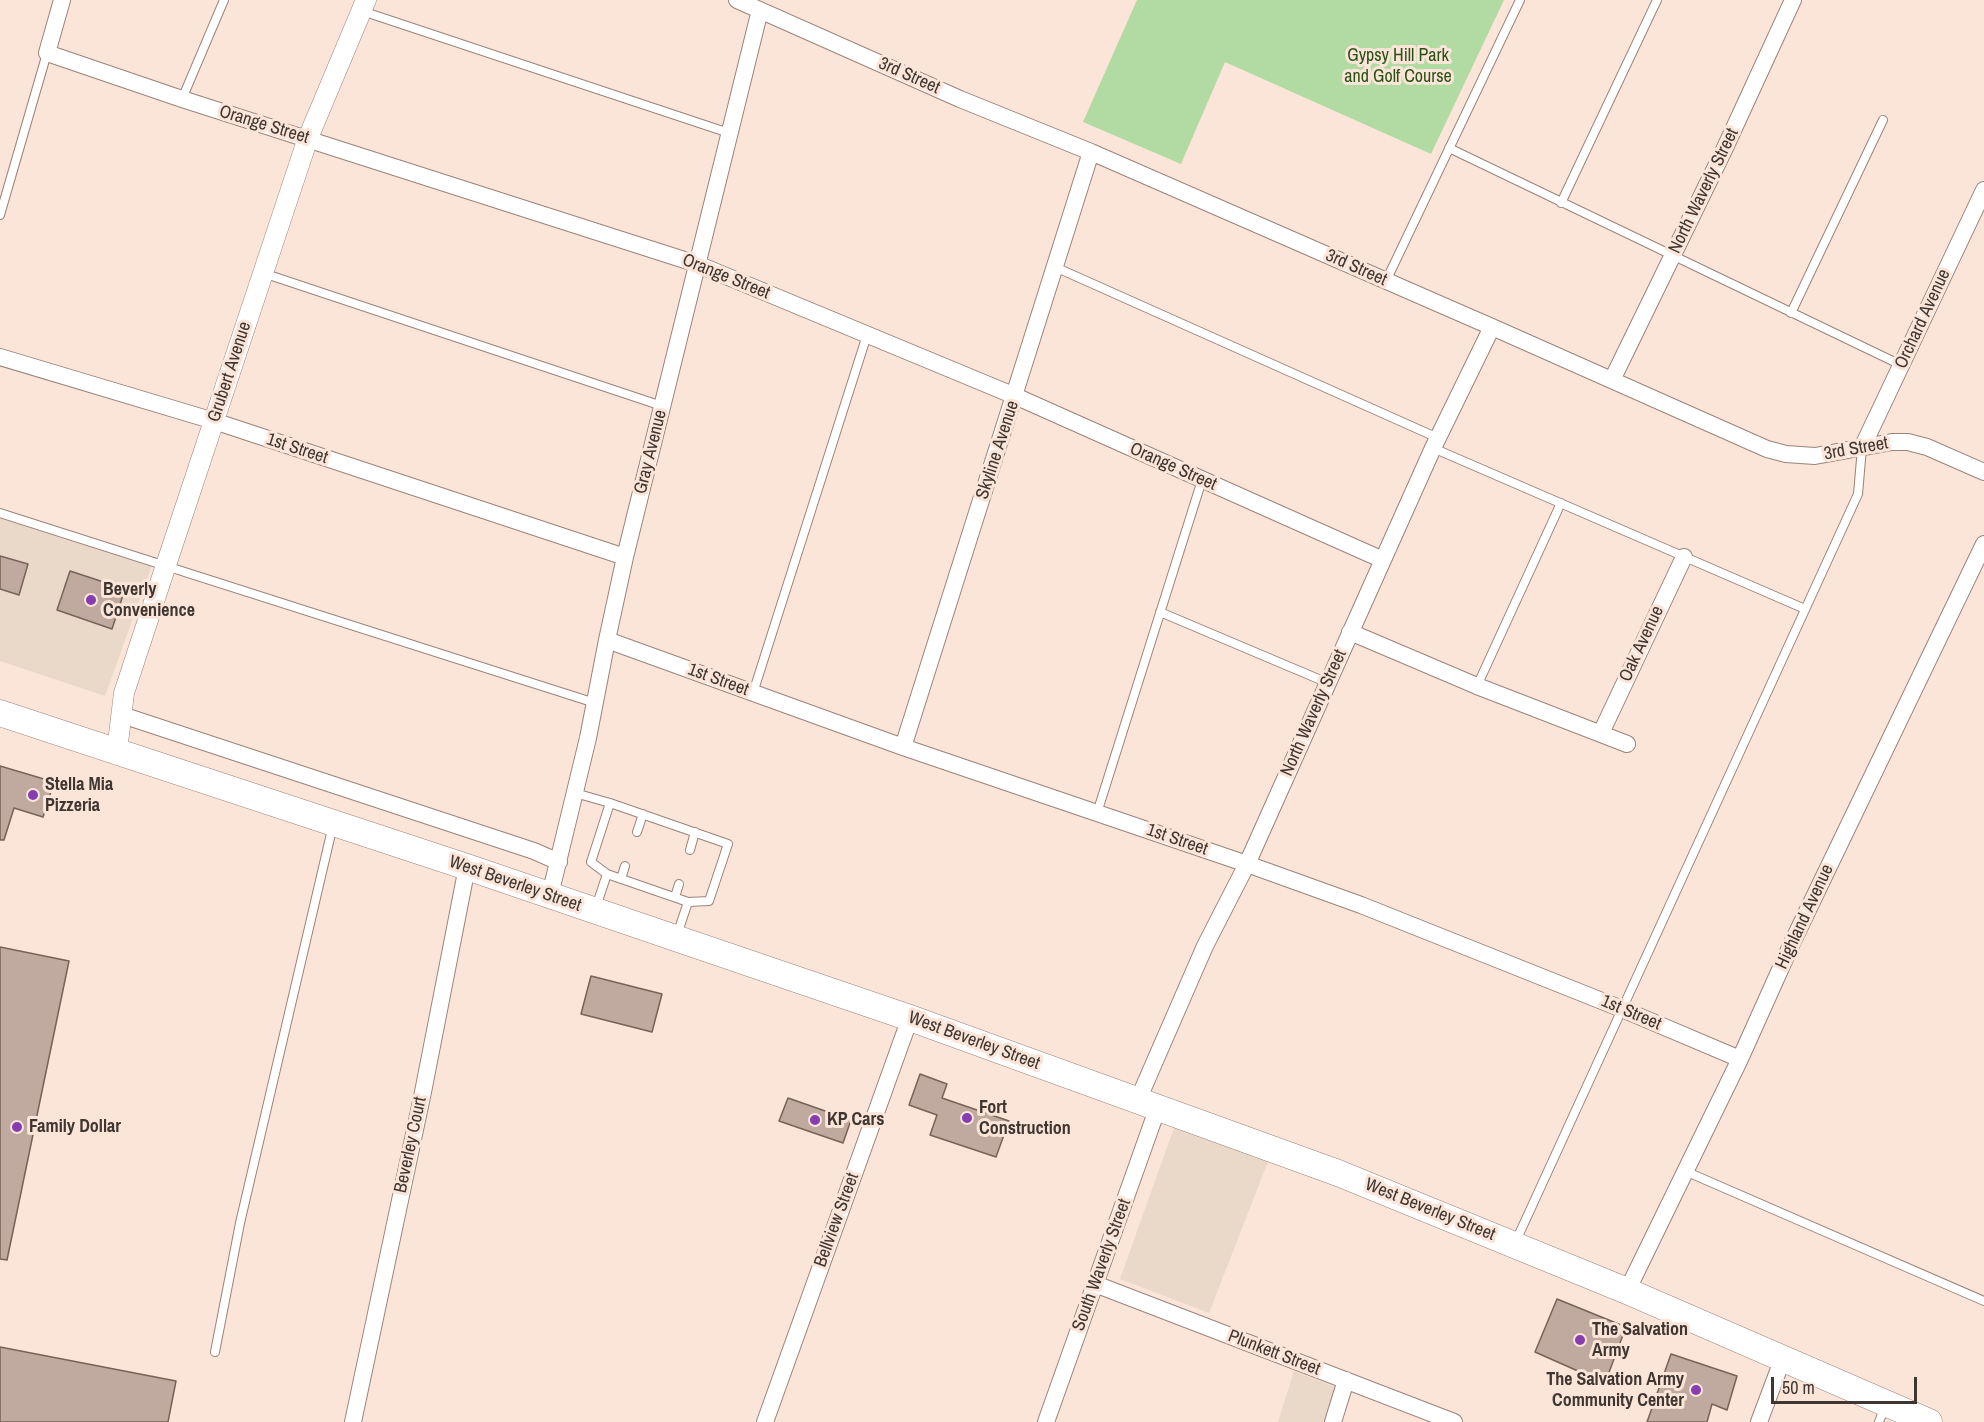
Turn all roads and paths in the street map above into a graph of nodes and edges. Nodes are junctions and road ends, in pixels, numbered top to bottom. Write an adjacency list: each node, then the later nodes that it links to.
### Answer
1 (62, 0): 9 (street)
2 (224, 0): 10 (lane)
3 (737, 0): 8 (street, 3rd Street)
4 (1520, 0): 14 (lane)
5 (1657, 0): 17 (lane)
6 (1793, 0): 19 (street, North Waverly Street)
7 (364, 5): 12 (lane); 13 (street, Grubert Avenue)
8 (760, 10): 12 (street, Gray Avenue); 15 (street, 3rd Street)
9 (47, 53): 10 (street, Orange Street); 18 (lane)
10 (182, 99): 13 (street, Orange Street)
11 (1882, 120): 24 (lane)
12 (729, 133): 20 (street, Gray Avenue)
13 (309, 138): 20 (street, Orange Street); 22 (street, Grubert Avenue)
14 (1449, 148): 17 (lane); 23 (lane)
15 (1091, 152): 21 (street, Skyline Avenue); 23 (street, 3rd Street)
16 (1984, 190): 28 (street, Orchard Avenue)
17 (1561, 203): 19 (lane)
18 (0, 214)
19 (1673, 256): 24 (lane); 29 (street, North Waverly Street)
20 (697, 264): 26 (street, Orange Street); 31 (street, Gray Avenue)
21 (1055, 267): 30 (street, Skyline Avenue); 33 (lane)
22 (263, 273): 31 (lane); 32 (street, Grubert Avenue)
23 (1386, 281): 25 (street, 3rd Street)
24 (1791, 313): 28 (lane)
25 (1492, 327): 29 (street, 3rd Street); 33 (street, North Waverly Street)
26 (867, 335): 30 (street, Orange Street); 50 (lane)
27 (0, 357): 32 (street, 1st Street)
28 (1901, 365): 34 (street, Orchard Avenue)
29 (1611, 380): 34 (street, 3rd Street)
30 (1015, 396): 36 (street, Orange Street); 56 (street, Skyline Avenue)
31 (662, 406): 40 (street, Gray Avenue)
32 (214, 421): 40 (street, 1st Street); 43 (street, Grubert Avenue)
33 (1436, 443): 37 (lane); 42 (street, North Waverly Street)
34 (1862, 448): 35 (street, 3rd Street); 44 (lane)
35 (1984, 472)
36 (1202, 480): 42 (street, Orange Street); 45 (lane)
37 (1560, 503): 41 (lane); 49 (lane)
38 (0, 513): 43 (lane)
39 (1984, 544): 80 (street, Highland Avenue)
40 (625, 557): 47 (street, Gray Avenue)
41 (1684, 557): 44 (lane); 54 (street, Oak Avenue)
42 (1383, 560): 46 (street, North Waverly Street)
43 (166, 565): 51 (lane); 53 (street, Grubert Avenue)
44 (1805, 609): 78 (lane)
45 (1160, 612): 48 (lane); 60 (lane)
46 (1350, 632): 48 (street, North Waverly Street); 49 (street)
47 (607, 640): 50 (street, 1st Street); 51 (street, Gray Avenue)
48 (1328, 683): 67 (street, North Waverly Street)
49 (1477, 686): 54 (street)
50 (753, 693): 56 (street, 1st Street)
51 (595, 703): 58 (street, Gray Avenue)
52 (0, 713): 57 (main road, West Beverley Street)
53 (122, 715): 57 (street, Grubert Avenue); 66 (street, West Beverley Street)
54 (1601, 733): 55 (street)
55 (1627, 744)
56 (903, 747): 60 (street, 1st Street)
57 (117, 751): 62 (main road, West Beverley Street)
58 (575, 793): 59 (lane); 66 (street, Gray Avenue)
59 (610, 803): 61 (lane); 70 (lane)
60 (1097, 813): 67 (street, 1st Street)
61 (644, 814): 63 (lane); 64 (lane)
62 (333, 824): 69 (main road, West Beverley Street); 87 (lane)
63 (637, 832)
64 (695, 832): 65 (lane); 75 (lane)
65 (690, 850)
66 (559, 862): 73 (street, Gray Avenue)
67 (1247, 864): 78 (street, 1st Street); 81 (street, North Waverly Street)
68 (625, 866): 71 (lane)
69 (467, 867): 73 (main road, West Beverley Street); 91 (street, Beverley Court)
70 (607, 874): 71 (lane); 76 (lane)
71 (621, 879): 74 (lane)
72 (679, 884): 74 (lane)
73 (550, 895): 76 (main road, West Beverley Street)
74 (675, 897): 75 (lane)
75 (688, 902): 77 (lane)
76 (594, 910): 77 (main road, West Beverley Street)
77 (675, 938): 79 (main road, West Beverley Street)
78 (1622, 1009): 80 (street, 1st Street); 83 (lane)
79 (910, 1018): 81 (main road, West Beverley Street); 92 (street, Bellview Street)
80 (1740, 1059): 82 (street, Highland Avenue)
81 (1148, 1104): 83 (main road, West Beverley Street); 84 (street, South Waverly Street)
82 (1685, 1171): 85 (street, Highland Avenue); 86 (lane)
83 (1514, 1245): 85 (main road, West Beverley Street)
84 (1095, 1284): 89 (street, Plunkett Street); 93 (street, South Waverly Street)
85 (1627, 1291): 88 (main road, West Beverley Street)
86 (1984, 1301)
87 (215, 1352)
88 (1783, 1358): 90 (main road, West Beverley Street); 96 (street)
89 (1346, 1380): 94 (street); 95 (street, Plunkett Street)
90 (1882, 1412): 97 (main road, West Beverley Street)
91 (353, 1422)
92 (765, 1422)
93 (1046, 1422)
94 (1333, 1422)
95 (1454, 1422)
96 (1759, 1422)
97 (1929, 1422)

